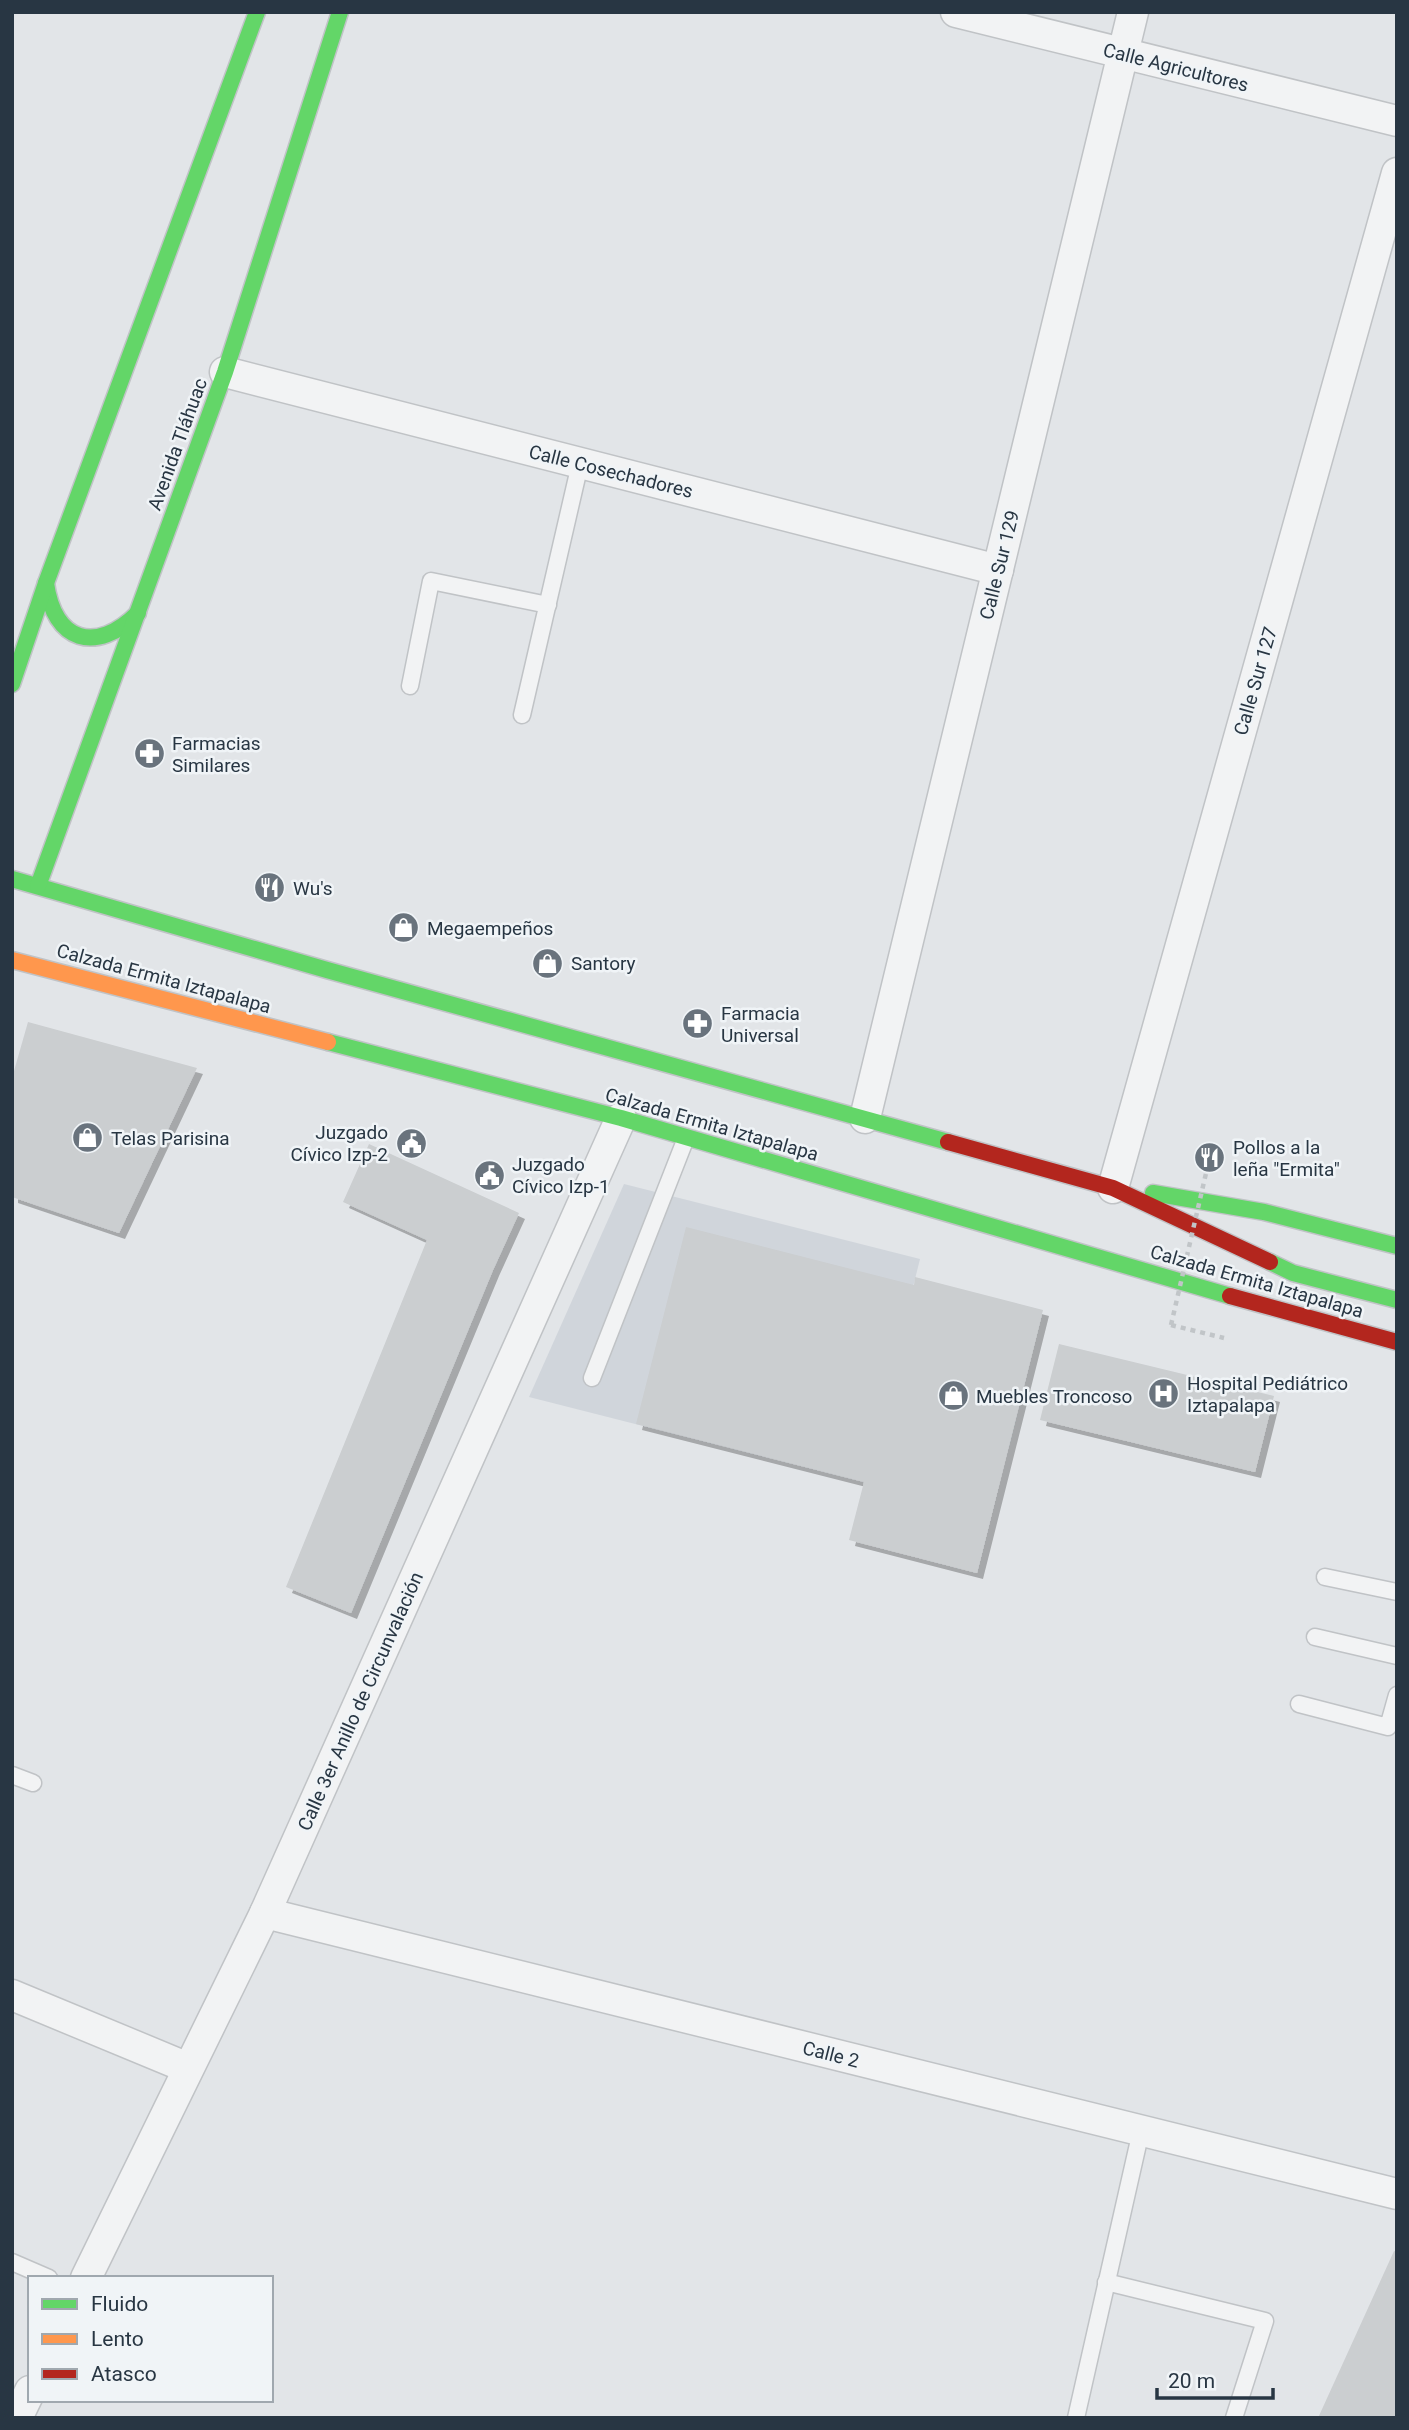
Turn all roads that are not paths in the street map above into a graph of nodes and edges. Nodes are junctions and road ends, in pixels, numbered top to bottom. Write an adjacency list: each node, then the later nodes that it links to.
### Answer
1 (257, 12): 11 (main road)
2 (341, 12): 8 (main road, Avenida Tláhuac)
3 (956, 12): 5 (street, Calle Agricultores)
4 (1133, 12): 5 (street, Calle Sur 129)
5 (1122, 54): 6 (street, Calle Agricultores); 10 (street, Calle Sur 129)
6 (1397, 121)
7 (1397, 173): 23 (street, Calle Sur 127)
8 (225, 372): 9 (street, Calle Cosechadores); 13 (main road, Avenida Tláhuac)
9 (580, 464): 10 (street, Calle Cosechadores); 12 (lane)
10 (998, 570): 21 (street, Calle Sur 129)
11 (46, 583): 13 (main road); 14 (main road)
12 (548, 605): 15 (lane); 16 (lane)
13 (138, 612): 18 (main road, Avenida Tláhuac)
14 (12, 684)
15 (410, 686)
16 (522, 715)
17 (12, 878): 18 (main road, Calzada Ermita Iztapalapa)
18 (38, 886): 21 (main road, Calzada Ermita Iztapalapa)
19 (12, 960): 20 (main road, Calzada Ermita Iztapalapa)
20 (621, 1118): 22 (main road, Calzada Ermita Iztapalapa); 36 (street, Calle 3er Anillo de Circunvalación)
21 (865, 1118): 23 (main road, Calzada Ermita Iztapalapa)
22 (686, 1138): 26 (main road, Calzada Ermita Iztapalapa); 27 (lane)
23 (1113, 1188): 24 (main road, Calzada Ermita Iztapalapa); 25 (main road, Calzada Ermita Iztapalapa)
24 (1397, 1246)
25 (1397, 1300)
26 (1397, 1342)
27 (592, 1378)
28 (1325, 1577): 29 (lane)
29 (1397, 1592)
30 (1315, 1637): 31 (lane)
31 (1397, 1656)
32 (1397, 1695): 33 (lane)
33 (1299, 1704)
34 (12, 1775): 35 (lane)
35 (33, 1783)
36 (265, 1913): 38 (street, Calle 3er Anillo de Circunvalación); 39 (street, Calle 2)
37 (12, 1995): 38 (street)
38 (188, 2068): 43 (street, Calle 3er Anillo de Circunvalación)
39 (1141, 2131): 40 (street, Calle 2); 44 (lane)
40 (1397, 2194)
41 (12, 2262): 42 (lane)
42 (44, 2276)
43 (87, 2276)
44 (1106, 2282): 47 (lane); 48 (lane)
45 (28, 2396): 46 (street)
46 (17, 2418)
47 (1076, 2418)
48 (1234, 2418)

